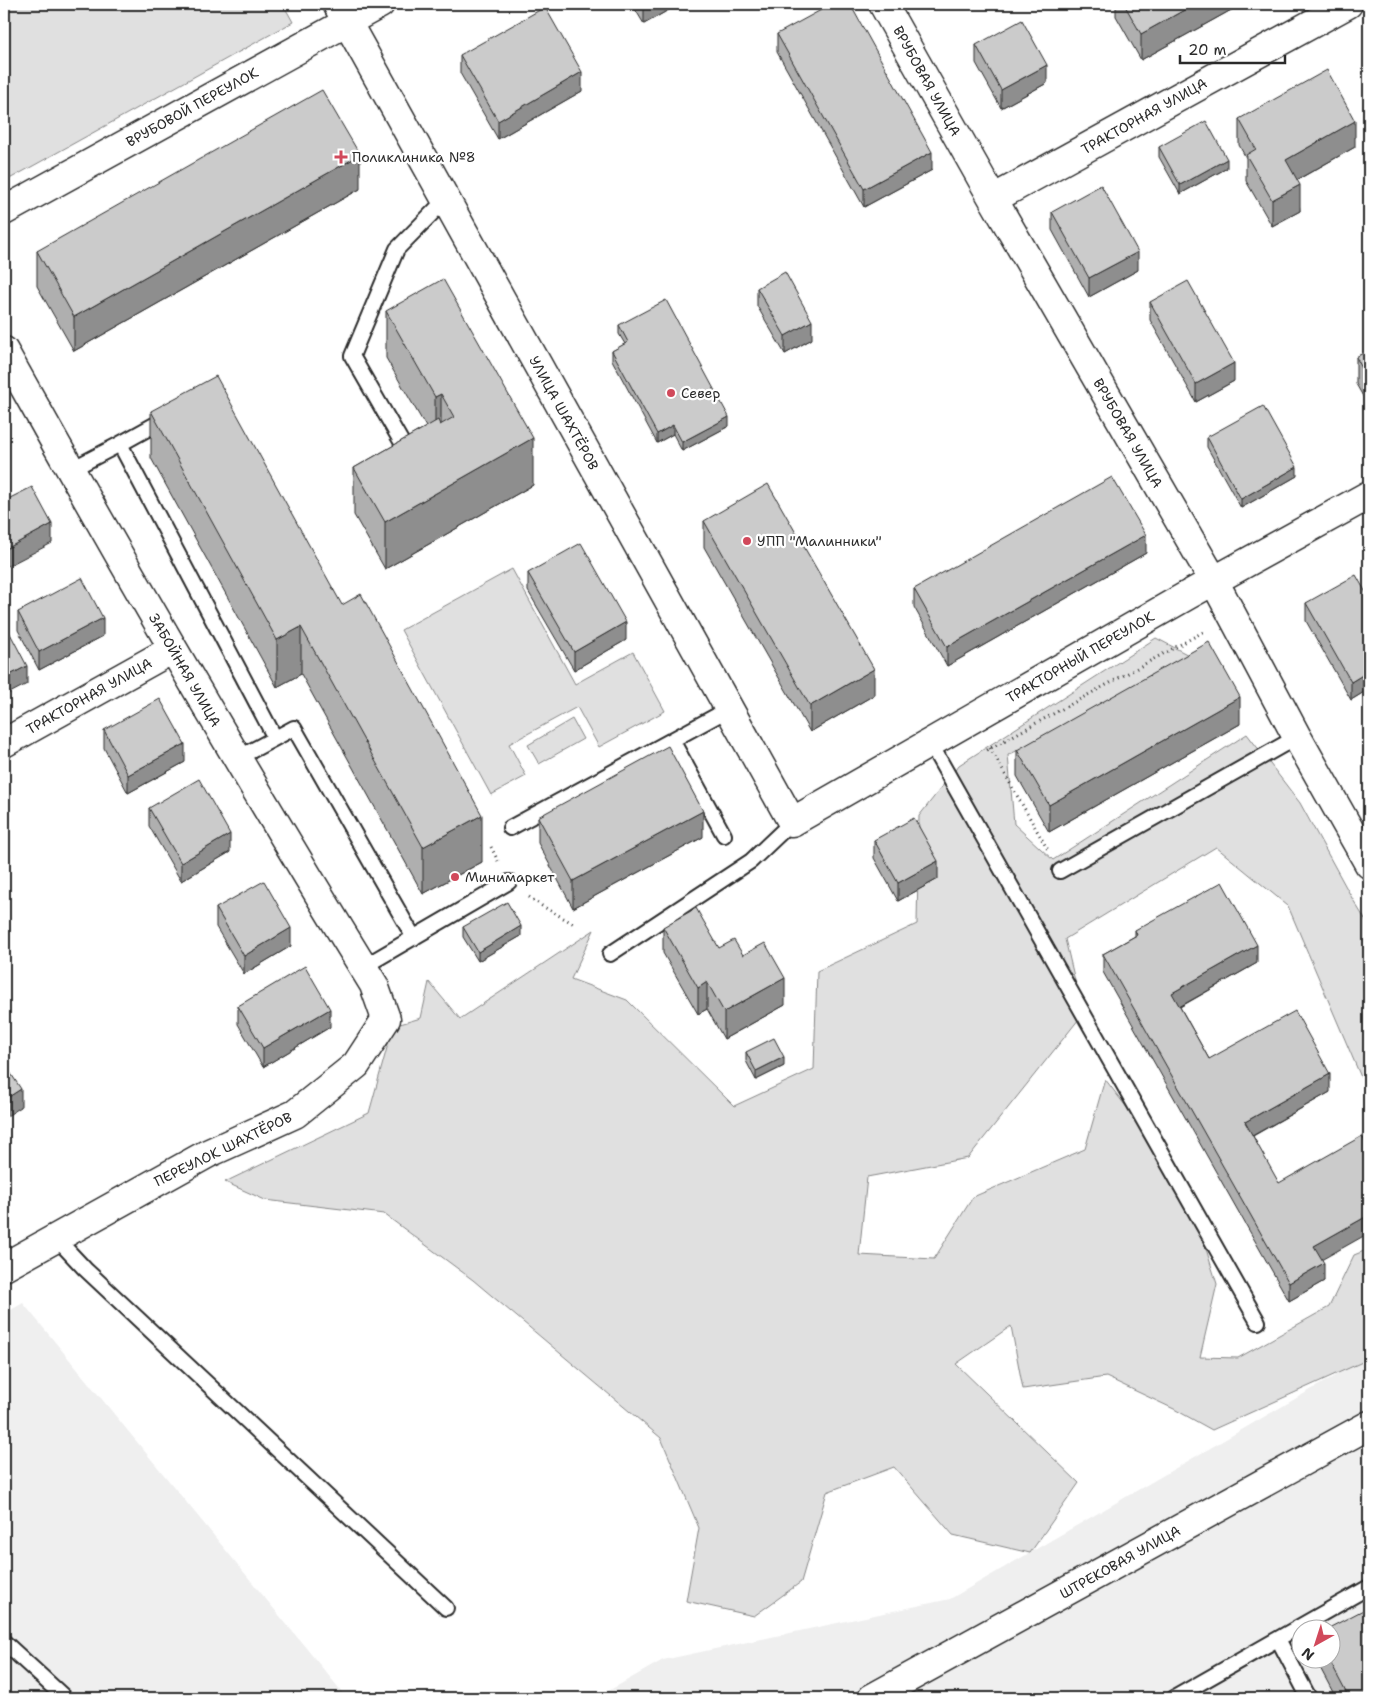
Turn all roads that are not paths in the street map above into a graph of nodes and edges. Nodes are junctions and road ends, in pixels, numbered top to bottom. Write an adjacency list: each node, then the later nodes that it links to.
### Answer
1 (380, 4): 4 (street, ВРУБОВОЙ ПЕРЕУЛОК)
2 (883, 4): 5 (street, ВРУБОВАЯ УЛИЦА)
3 (1348, 4): 5 (street, ТРАКТОРНАЯ УЛИЦА)
4 (342, 13): 6 (street, УЛИЦА ШАХТЁРОВ); 7 (street, ВРУБОВОЙ ПЕРЕУЛОК)
5 (993, 199): 14 (street, ВРУБОВАЯ УЛИЦА)
6 (445, 200): 11 (lane); 16 (street, УЛИЦА ШАХТЁРОВ)
7 (4, 211)
8 (4, 352): 12 (street, ЗАБОЙНАЯ УЛИЦА)
9 (178, 412): 10 (lane)
10 (120, 444): 12 (lane); 18 (lane)
11 (408, 455)
12 (70, 470): 15 (street, ЗАБОЙНАЯ УЛИЦА)
13 (1369, 494): 14 (street, ТРАКТОРНЫЙ ПЕРЕУЛОК)
14 (1214, 582): 17 (street, ВРУБОВАЯ УЛИЦА); 21 (street, ТРАКТОРНЫЙ ПЕРЕУЛОК)
15 (173, 649): 20 (street, ТРАКТОРНАЯ УЛИЦА); 22 (street, ЗАБОЙНАЯ УЛИЦА)
16 (729, 709): 19 (lane); 23 (street, УЛИЦА ШАХТЁРОВ)
17 (1297, 736): 26 (street, ВРУБОВАЯ УЛИЦА); 27 (lane)
18 (275, 738): 22 (lane); 29 (lane)
19 (672, 740): 24 (lane); 25 (lane)
20 (4, 743)
21 (930, 744): 23 (street, ТРАКТОРНЫЙ ПЕРЕУЛОК); 34 (lane)
22 (236, 759): 31 (street, ЗАБОЙНАЯ УЛИЦА)
23 (792, 822): 30 (lane)
24 (510, 828)
25 (724, 835)
26 (1369, 864)
27 (1060, 871)
28 (510, 882): 29 (lane)
29 (414, 938): 31 (lane)
30 (610, 954)
31 (369, 976): 32 (street, ПЕРЕУЛОК ШАХТЁРОВ)
32 (56, 1238): 33 (street, ПЕРЕУЛОК ШАХТЁРОВ); 37 (lane)
33 (4, 1267)
34 (1258, 1322)
35 (1369, 1425): 41 (street, ШТРЕКОВАЯ УЛИЦА)
36 (1369, 1587): 38 (lane)
37 (446, 1608)
38 (1278, 1640): 42 (lane); 43 (lane)
39 (4, 1642): 40 (lane)
40 (65, 1698)
41 (872, 1698)
42 (1174, 1698)
43 (1309, 1698)

